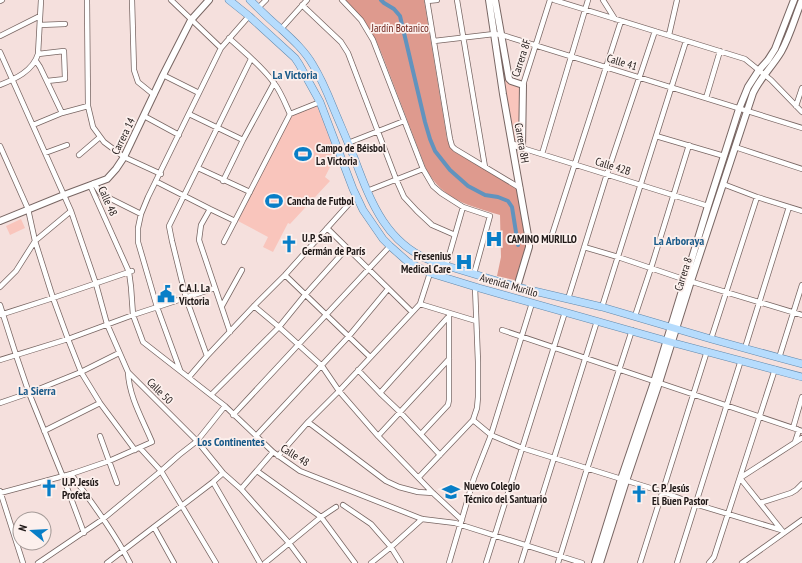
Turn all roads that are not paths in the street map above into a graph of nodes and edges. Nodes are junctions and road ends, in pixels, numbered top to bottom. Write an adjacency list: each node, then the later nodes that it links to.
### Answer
1 (41, 0): 26 (street)
2 (87, 0): 67 (street)
3 (132, 0): 64 (street)
4 (171, 0): 29 (street)
5 (209, 0): 29 (street, Carrera 14)
6 (229, 0): 27 (main road, Avenida Murillo)
7 (250, 0): 24 (main road, Avenida Murillo)
8 (266, 0): 24 (street)
9 (307, 0): 23 (street)
10 (342, 0): 76 (street)
11 (437, 0): 21 (street)
12 (457, 0): 40 (street)
13 (489, 0): 35 (street, Carrera 8H)
14 (495, 0): 36 (street)
15 (550, 0): 43 (street, Carrera 8F)
16 (554, 0): 25 (street)
17 (588, 0): 25 (street)
18 (603, 0): 28 (street)
19 (677, 0): 37 (street)
20 (794, 0): 52 (street, Carrera 8)
21 (427, 1): 41 (street)
22 (801, 1): 53 (street, Carrera 8)
23 (302, 5): 33 (street); 80 (street)
24 (258, 8): 33 (main road, Avenida Murillo)
25 (585, 10): 28 (street); 48 (street)
26 (40, 16): 32 (street); 38 (street)
27 (249, 16): 39 (street); 66 (main road, Avenida Murillo)
28 (615, 19): 30 (street)
29 (191, 20): 44 (street); 54 (street, Carrera 14)
30 (621, 21): 34 (street); 51 (street)
31 (65, 24): 32 (street)
32 (40, 25): 47 (street)
33 (281, 29): 85 (main road, Avenida Murillo)
34 (655, 31): 37 (street); 55 (street)
35 (494, 34): 36 (street, Calle 41); 40 (street, Calle 41); 86 (street, Carrera 8H)
36 (502, 35): 43 (street, Calle 41); 60 (street)
37 (669, 35): 42 (street)
38 (0, 36)
39 (229, 38): 44 (street); 49 (street)
40 (463, 38): 41 (street, Calle 41); 98 (street)
41 (434, 40): 98 (street)
42 (686, 41): 45 (street); 61 (street)
43 (536, 45): 48 (street, Calle 41); 60 (street, Carrera 8F)
44 (221, 48): 63 (street)
45 (720, 51): 52 (street); 65 (street)
46 (0, 52): 56 (street, Calle 50)
47 (38, 54): 50 (street); 57 (street)
48 (571, 56): 51 (street, Calle 41); 93 (street)
49 (252, 59): 58 (street); 79 (street)
50 (36, 61): 56 (street); 57 (street)
51 (606, 67): 55 (street, Calle 41); 97 (street)
52 (759, 70): 53 (street); 69 (street, Carrera 8)
53 (764, 74): 68 (street); 70 (street, Carrera 8)
54 (163, 75): 63 (street); 64 (street, Carrera 14)
55 (640, 77): 61 (street, Calle 41); 103 (street)
56 (13, 80): 59 (street); 77 (street, Calle 50)
57 (47, 81): 72 (street)
58 (274, 83): 74 (street); 84 (street)
59 (0, 85)
60 (523, 85): 91 (street, Carrera 8F)
61 (672, 87): 65 (street, Calle 41); 82 (street)
62 (802, 88): 68 (street)
63 (199, 93): 73 (street)
64 (154, 95): 75 (street, Carrera 14)
65 (706, 98): 69 (street, Calle 41)
66 (320, 102): 74 (street); 118 (main road, Avenida Murillo)
67 (88, 106): 72 (street); 83 (street)
68 (796, 106): 71 (street)
69 (739, 109): 70 (street, Calle 41); 95 (street, Carrera 8)
70 (747, 111): 78 (street, Calle 41); 90 (street, Carrera 8)
71 (802, 112)
72 (62, 113): 77 (street)
73 (189, 114): 79 (street); 81 (street)
74 (290, 114): 114 (street)
75 (144, 116): 81 (street); 96 (street, Carrera 14)
76 (404, 121): 80 (street); 100 (street)
77 (33, 125): 92 (street, Calle 50)
78 (802, 128)
79 (218, 129): 84 (street); 99 (street)
80 (378, 131): 85 (street); 104 (street)
81 (179, 135): 102 (street)
82 (656, 136): 88 (street); 110 (street)
83 (100, 137): 94 (street); 96 (street)
84 (243, 140): 106 (street)
85 (348, 143): 113 (main road, Avenida Murillo)
86 (512, 144): 91 (street, Calle 42B); 111 (street, Carrera 8H)
87 (67, 145): 92 (street)
88 (689, 145): 95 (street); 116 (street)
89 (0, 146): 123 (street)
90 (736, 147): 101 (street); 109 (street, Carrera 8)
91 (522, 148): 93 (street, Calle 42B)
92 (45, 153): 115 (street, Calle 50)
93 (542, 154): 97 (street, Calle 42B)
94 (79, 155)
95 (724, 156): 120 (street, Carrera 8)
96 (124, 157): 102 (street); 105 (street, Carrera 14)
97 (575, 164): 103 (street, Calle 42B); 133 (street)
98 (485, 166): 111 (street)
99 (198, 168): 106 (street); 117 (street)
100 (423, 169): 104 (street); 121 (street)
101 (802, 169)
102 (160, 174): 107 (street)
103 (607, 174): 110 (street, Calle 42B); 137 (street)
104 (396, 179): 113 (street); 131 (street)
105 (102, 180): 108 (street, Carrera 14); 112 (street)
106 (223, 181): 114 (street)
107 (157, 182): 117 (street); 127 (street)
108 (92, 184): 112 (street); 115 (street, Carrera 14); 143 (street, Calle 48)
109 (723, 184): 119 (street); 147 (street, Carrera 8)
110 (640, 185): 116 (street, Calle 42B); 138 (street)
111 (520, 188): 152 (street, Carrera 8H)
112 (99, 191): 127 (street)
113 (367, 191): 139 (main road, Avenida Murillo)
114 (250, 192): 129 (street)
115 (64, 195): 123 (street, Carrera 14); 125 (street, Calle 50)
116 (674, 195): 120 (street, Calle 42B); 140 (street)
117 (184, 196): 124 (street); 158 (street)
118 (356, 196): 130 (street); 135 (main road, Avenida Murillo)
119 (757, 197): 122 (street); 155 (street)
120 (708, 206): 147 (street, Carrera 8)
121 (463, 207): 131 (street); 145 (street)
122 (789, 207): 126 (street); 160 (street)
123 (28, 209): 128 (street, Carrera 14); 132 (street)
124 (210, 209): 129 (street); 153 (street)
125 (71, 211): 132 (street); 148 (street, Calle 50)
126 (802, 211)
127 (141, 214): 166 (street)
128 (0, 221)
129 (235, 221): 134 (street)
130 (327, 228): 136 (street); 146 (street)
131 (455, 236): 139 (street)
132 (35, 241): 150 (street); 157 (street)
133 (550, 241)
134 (224, 242)
135 (390, 246): 141 (street); 144 (main road, Avenida Murillo)
136 (347, 248): 141 (street); 156 (street)
137 (584, 248): 138 (street); 159 (street)
138 (618, 257): 140 (street); 167 (street)
139 (446, 266): 145 (main road, Avenida Murillo)
140 (651, 268): 147 (street); 176 (street)
141 (368, 269): 154 (street); 174 (street)
142 (242, 270): 164 (street)
143 (130, 272): 148 (street); 172 (street, Calle 48)
144 (430, 273): 151 (main road, Avenida Murillo); 162 (street)
145 (474, 274): 152 (main road, Avenida Murillo)
146 (285, 275): 156 (street); 165 (street)
147 (688, 280): 155 (street); 181 (street, Carrera 8)
148 (96, 284): 157 (street); 179 (street, Calle 50)
149 (802, 285): 170 (street)
150 (0, 287)
151 (475, 287): 161 (main road, Avenida Murillo); 177 (street)
152 (517, 287): 159 (main road, Avenida Murillo)
153 (215, 288): 158 (street); 164 (street)
154 (388, 288): 168 (street); 185 (street)
155 (726, 291): 160 (street); 188 (street)
156 (305, 295): 174 (street); 180 (street)
157 (53, 298): 171 (street); 187 (street)
158 (186, 298): 166 (street); 196 (street)
159 (568, 299): 167 (main road, Avenida Murillo)
160 (759, 302): 170 (street); 192 (street)
161 (532, 303): 169 (main road, Avenida Murillo); 186 (street)
162 (420, 304): 168 (street); 173 (street)
163 (0, 305): 171 (street)
164 (222, 306): 184 (street)
165 (254, 306): 180 (street); 184 (street)
166 (157, 307): 172 (street); 206 (street)
167 (602, 307): 176 (main road, Avenida Murillo)
168 (412, 312): 197 (street)
169 (565, 312): 178 (main road, Avenida Murillo); 191 (street)
170 (793, 312): 175 (street); 199 (street)
171 (2, 314): 195 (street)
172 (133, 314): 179 (street); 206 (street, Calle 48)
173 (449, 314): 177 (street); 200 (street); 215 (street)
174 (326, 315): 185 (street); 190 (street)
175 (802, 315)
176 (635, 316): 181 (main road, Avenida Murillo)
177 (476, 321): 227 (street)
178 (597, 321): 183 (main road, Avenida Murillo); 198 (street)
179 (107, 324): 187 (street); 194 (street, Calle 50)
180 (279, 327): 190 (street); 217 (street)
181 (674, 328): 188 (main road, Avenida Murillo); 189 (street, Carrera 8)
182 (502, 330): 186 (street)
183 (632, 330): 189 (main road, Avenida Murillo); 208 (street)
184 (230, 332): 196 (street)
185 (349, 336): 197 (street); 204 (street)
186 (522, 337): 191 (street); 232 (street)
187 (68, 339): 195 (street); 209 (street)
188 (711, 339): 192 (main road, Avenida Murillo)
189 (669, 341): 193 (main road, Avenida Murillo); 213 (street, Carrera 8)
190 (298, 345): 204 (street); 225 (street)
191 (554, 348): 198 (street); 239 (street)
192 (745, 348): 199 (main road, Avenida Murillo)
193 (708, 351): 202 (main road, Avenida Murillo); 218 (street)
194 (120, 353): 209 (street); 210 (street, Calle 50)
195 (16, 355): 201 (street); 216 (street)
196 (207, 356): 211 (street)
197 (370, 357): 207 (street)
198 (586, 358): 208 (street); 244 (street)
199 (779, 358): 203 (main road, Avenida Murillo)
200 (449, 359): 224 (street); 231 (street)
201 (0, 360)
202 (741, 360): 205 (main road, Avenida Murillo); 222 (street)
203 (802, 364)
204 (322, 366): 214 (street); 234 (street)
205 (775, 369): 212 (main road, Avenida Murillo); 226 (street)
206 (180, 370): 211 (street, Calle 48)
207 (358, 370): 214 (street); 215 (street)
208 (619, 370): 213 (street); 246 (street)
209 (81, 372): 216 (street); 221 (street)
210 (128, 372): 237 (street, Calle 50); 240 (street)
211 (189, 377): 217 (street, Calle 48)
212 (802, 377)
213 (657, 382): 218 (street); 254 (street, Carrera 8)
214 (339, 391): 228 (street); 235 (street)
215 (380, 393): 224 (street)
216 (29, 394): 220 (street); 230 (street)
217 (211, 395): 223 (street, Calle 48)
218 (694, 395): 222 (street); 260 (street)
219 (802, 397): 229 (street)
220 (0, 403)
221 (100, 403): 230 (street); 240 (street)
222 (726, 405): 226 (street); 263 (street)
223 (225, 406): 225 (street, Calle 48); 237 (street)
224 (400, 412): 231 (street); 235 (street)
225 (233, 415): 234 (street, Calle 48)
226 (760, 417): 229 (street); 253 (street)
227 (473, 420): 232 (street); 242 (street)
228 (308, 422): 243 (street); 261 (street)
229 (797, 429): 238 (street)
230 (44, 431): 251 (street)
231 (420, 434): 242 (street)
232 (491, 435): 239 (street); 272 (street)
233 (100, 436): 245 (street)
234 (256, 436): 241 (street, Calle 48)
235 (378, 436): 252 (street)
236 (802, 438): 238 (street)
237 (197, 442): 247 (street); 249 (street, Calle 50)
238 (795, 442): 253 (street)
239 (522, 448): 244 (street); 276 (street)
240 (138, 449): 245 (street); 247 (street)
241 (273, 452): 243 (street, Calle 48); 248 (street)
242 (440, 455): 252 (street)
243 (278, 456): 270 (street, Calle 48)
244 (554, 458): 246 (street); 278 (street)
245 (109, 461): 250 (street); 256 (street)
246 (587, 469): 254 (street); 281 (street)
247 (161, 471): 264 (street); 269 (street)
248 (257, 471): 258 (street); 268 (street)
249 (223, 473): 255 (street); 258 (street, Calle 50)
250 (71, 474): 251 (street); 269 (street)
251 (63, 477): 259 (street); 275 (street)
252 (419, 478): 261 (street)
253 (740, 478): 262 (street); 267 (street)
254 (624, 480): 260 (street); 300 (street, Carrera 8); 301 (street, Carrera 8)
255 (213, 482): 264 (street); 289 (street)
256 (117, 483)
257 (802, 484): 262 (street)
258 (241, 489): 277 (street, Calle 50)
259 (0, 492): 283 (street)
260 (663, 492): 263 (street); 302 (street)
261 (433, 493): 272 (street)
262 (760, 503): 274 (street)
263 (695, 504): 267 (street); 303 (street)
264 (182, 505): 273 (street); 288 (street)
265 (343, 505): 279 (street)
266 (336, 507): 268 (street)
267 (728, 514): 274 (street); 304 (street)
268 (321, 517): 277 (street); 292 (street)
269 (103, 519): 275 (street); 280 (street)
270 (422, 519): 272 (street, Calle 48); 279 (street)
271 (802, 520): 274 (street)
272 (461, 522): 276 (street, Calle 48); 295 (street)
273 (154, 528): 280 (street); 287 (street)
274 (782, 532): 282 (street)
275 (84, 533): 284 (street)
276 (495, 536): 278 (street, Calle 48); 296 (street)
277 (290, 543): 290 (street); 291 (street, Calle 50)
278 (527, 545): 281 (street, Calle 48); 297 (street)
279 (391, 547): 293 (street); 294 (street)
280 (124, 551): 285 (street); 286 (street)
281 (560, 556): 298 (street); 299 (street, Calle 48)
282 (748, 561): 305 (street)
283 (23, 563)
284 (38, 563)
285 (108, 563)
286 (130, 563)
287 (174, 563)
288 (216, 563)
289 (260, 563)
290 (265, 563)
291 (304, 563)
292 (355, 563)
293 (371, 563)
294 (401, 563)
295 (449, 563)
296 (486, 563)
297 (521, 563)
298 (558, 563)
299 (582, 563)
300 (595, 563)
301 (600, 563)
302 (640, 563)
303 (677, 563)
304 (709, 563)
305 (742, 563)

